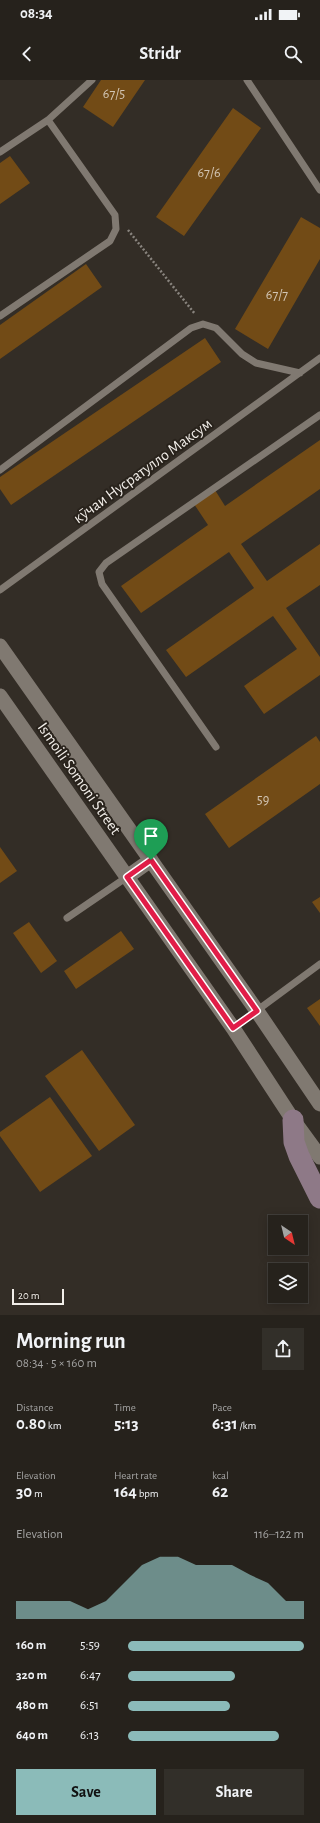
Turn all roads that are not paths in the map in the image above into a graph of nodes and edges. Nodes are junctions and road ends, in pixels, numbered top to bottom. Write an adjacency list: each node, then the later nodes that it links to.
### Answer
1 (92, 80): 3 (lane)
2 (247, 80): 5 (lane)
3 (48, 120): 4 (lane); 6 (lane)
4 (0, 152)
5 (320, 190)
6 (0, 316)
7 (320, 358): 8 (lane, кӯчаи Нусратулло Максум)
8 (300, 373): 10 (lane); 11 (lane, кӯчаи Нусратулло Максум)
9 (320, 415): 14 (lane)
10 (0, 470)
11 (0, 590)
12 (0, 646): 15 (street, Ismoili Somoni Street)
13 (0, 696): 16 (street, Ismoili Somoni Street)
14 (216, 748)
15 (151, 860): 16 (street); 19 (street, Ismoili Somoni Street)
16 (127, 877): 17 (lane); 20 (street, Ismoili Somoni Street)
17 (67, 918)
18 (320, 964): 19 (lane)
19 (257, 1011): 20 (lane); 21 (street, Ismoili Somoni Street)
20 (233, 1028): 22 (street, Ismoili Somoni Street)
21 (320, 1104)
22 (293, 1120): 23 (street, Ismoili Somoni Street); 24 (street)
23 (320, 1157)
24 (320, 1198)

